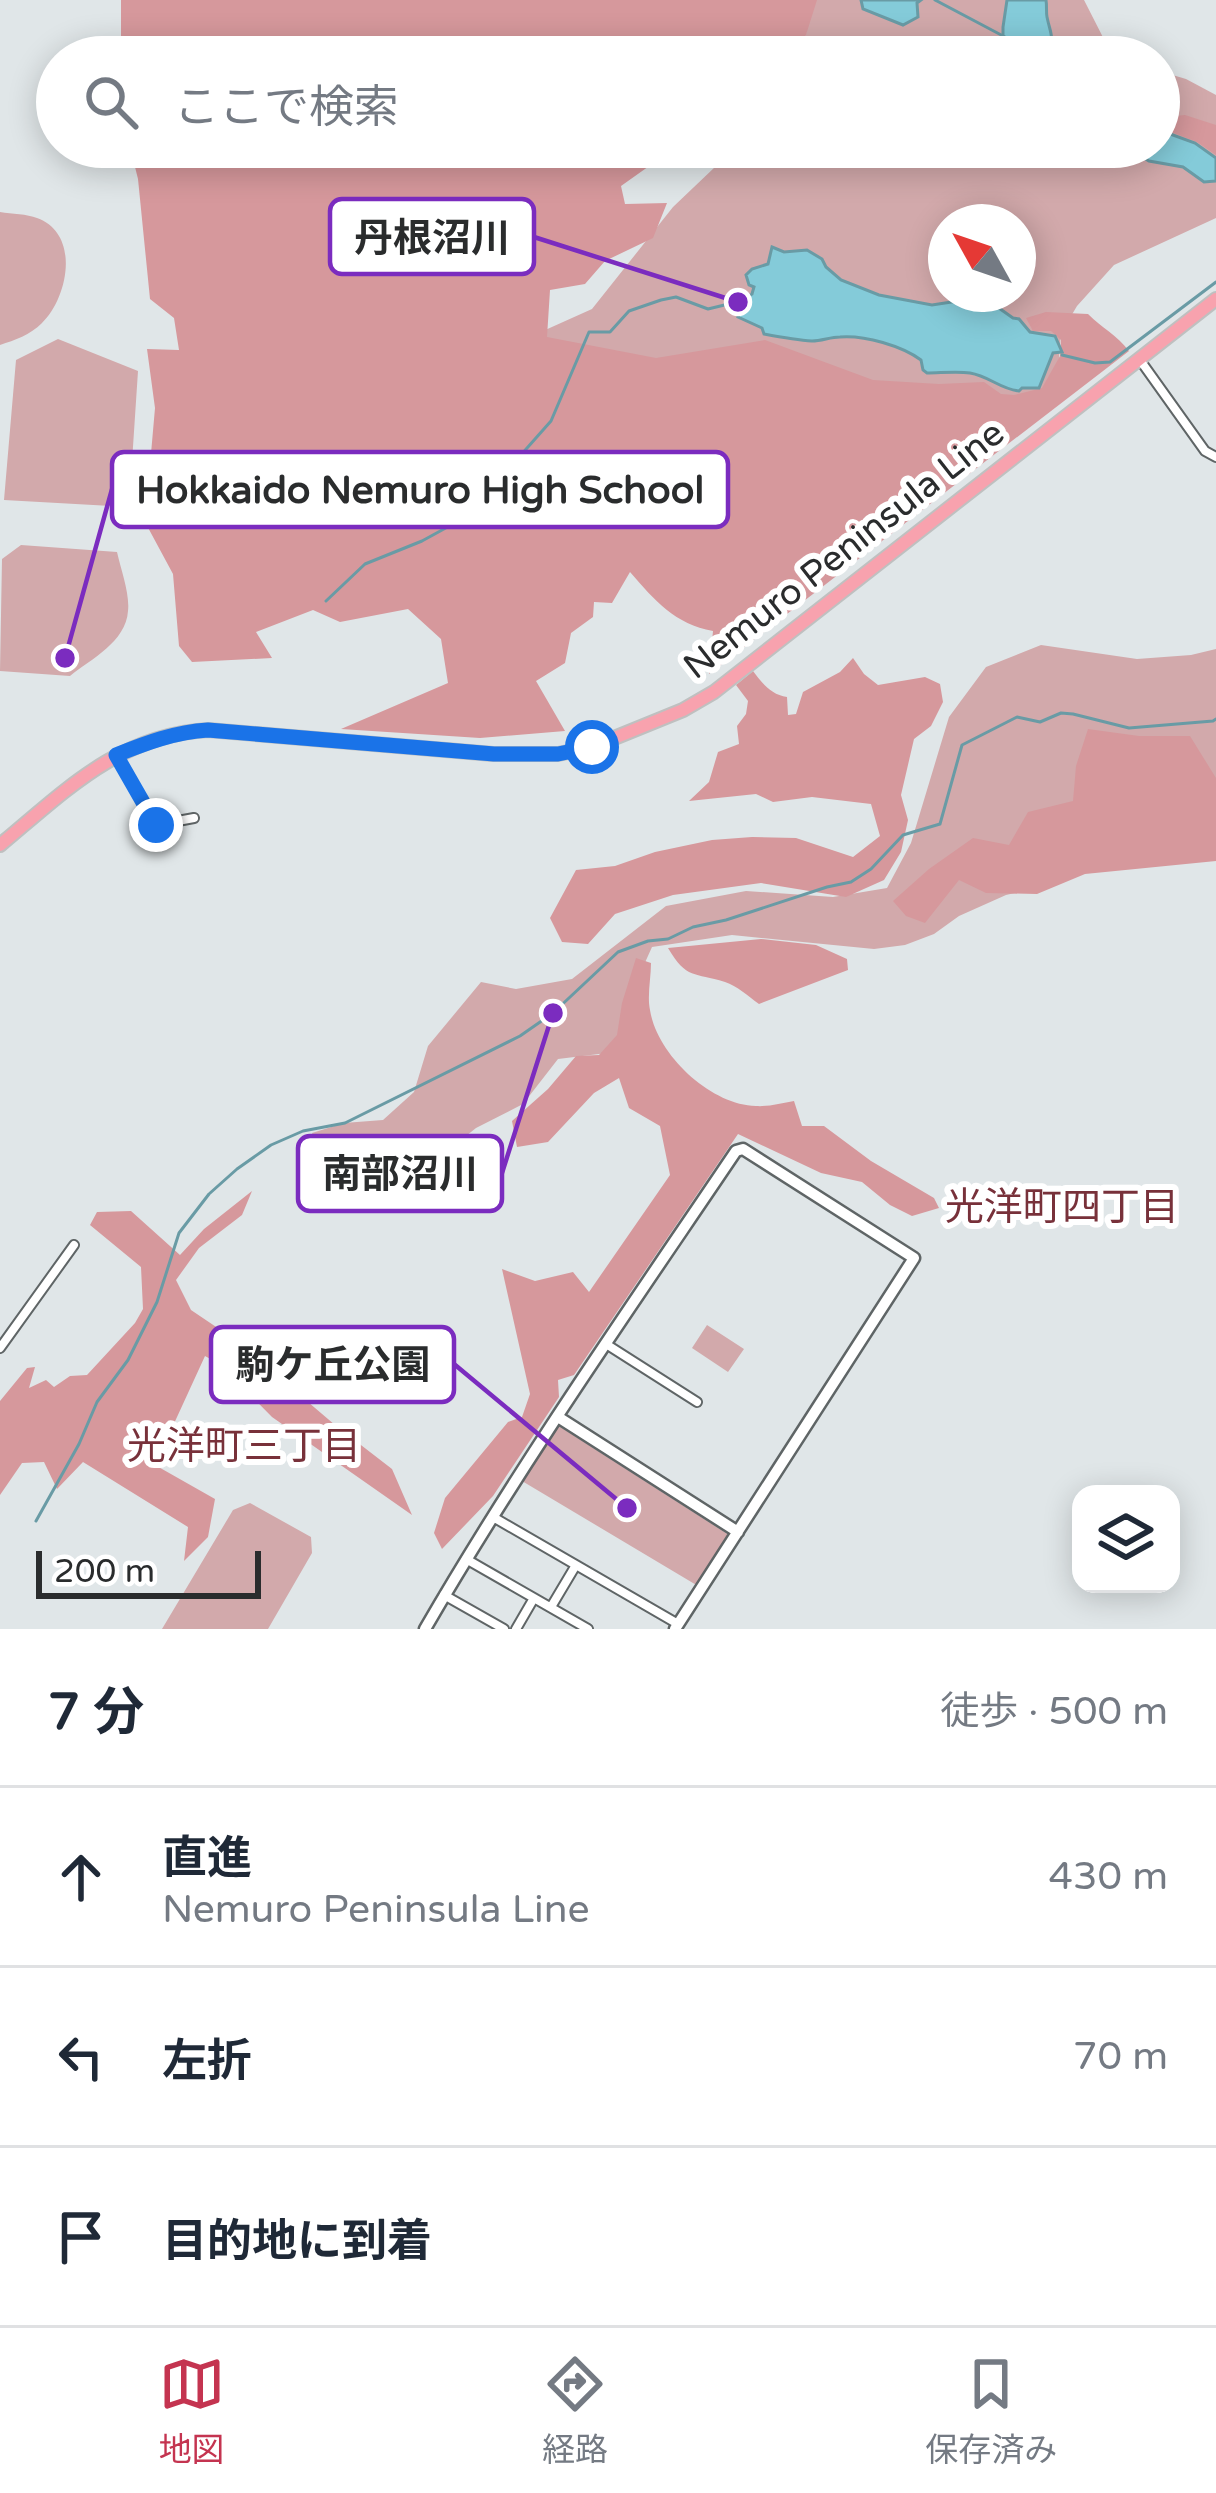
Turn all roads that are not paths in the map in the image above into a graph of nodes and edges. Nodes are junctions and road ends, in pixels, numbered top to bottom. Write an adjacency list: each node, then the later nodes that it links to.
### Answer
1 (1216, 298): 2 (main road, Nemuro Peninsula Line)
2 (1139, 359): 3 (street); 4 (main road, Nemuro Peninsula Line)
3 (1216, 457)
4 (116, 755): 5 (street); 6 (main road, Nemuro Peninsula Line)
5 (194, 818)
6 (0, 844)
7 (74, 1245): 9 (street)
8 (606, 1345): 10 (street); 11 (street); 13 (street)
9 (0, 1348)
10 (697, 1402)
11 (558, 1417): 12 (street); 13 (street)
12 (493, 1517): 14 (street); 15 (street)
13 (738, 1532): 19 (street)
14 (466, 1559): 16 (street); 17 (street)
15 (576, 1565): 18 (street); 19 (street)
16 (444, 1595): 21 (street); 22 (street)
17 (534, 1598): 18 (street); 23 (street)
18 (550, 1607): 20 (street)
19 (677, 1627)
20 (584, 1628)
21 (425, 1629)
22 (504, 1629)
23 (516, 1629)

